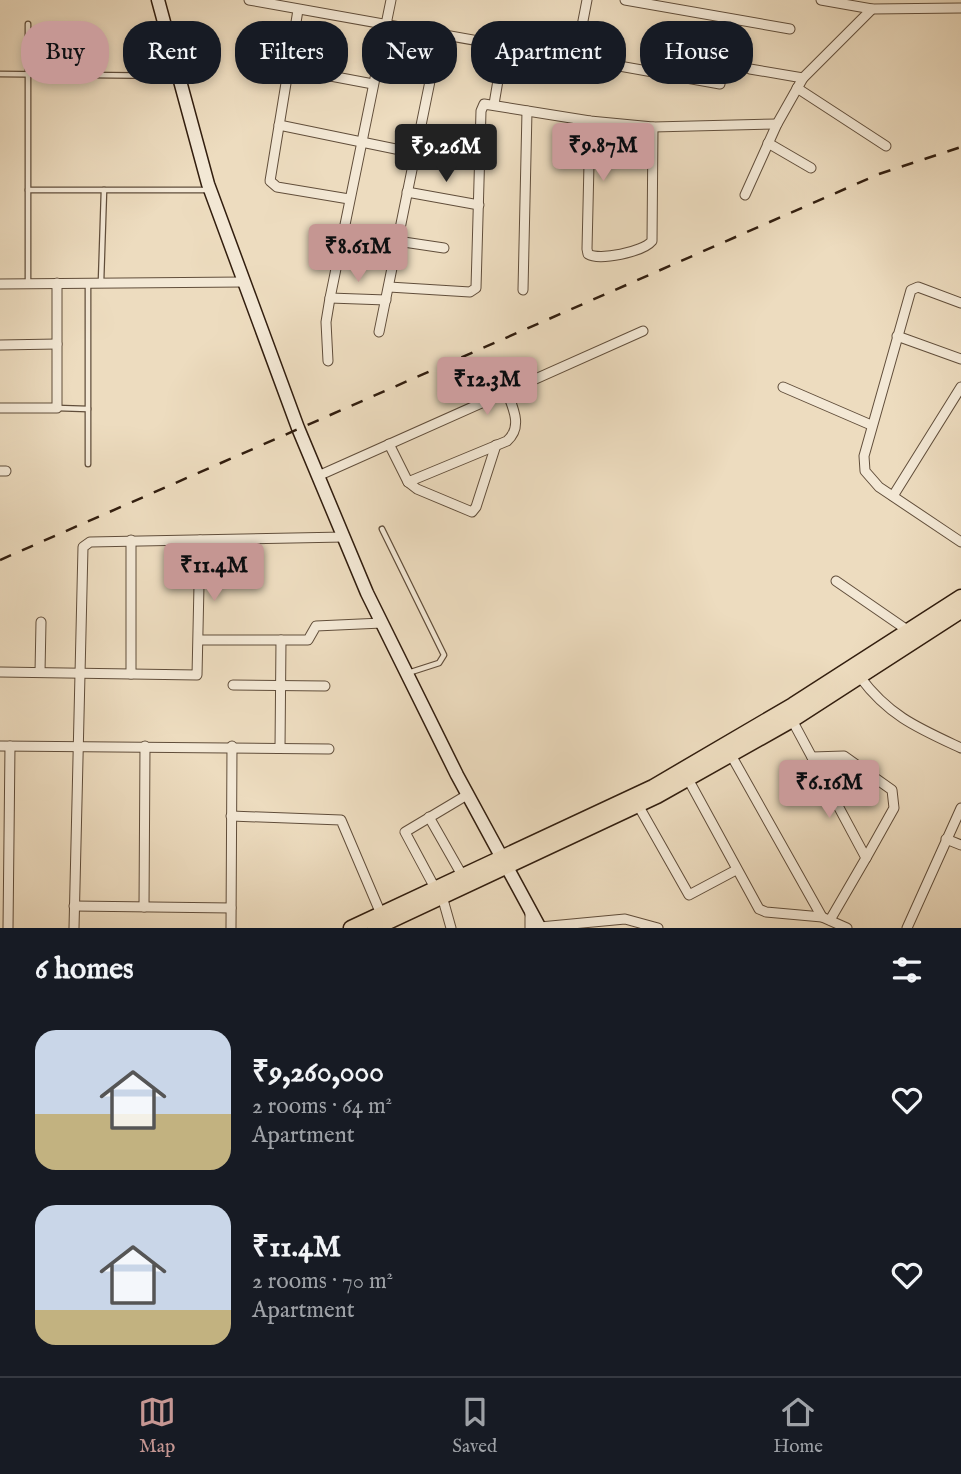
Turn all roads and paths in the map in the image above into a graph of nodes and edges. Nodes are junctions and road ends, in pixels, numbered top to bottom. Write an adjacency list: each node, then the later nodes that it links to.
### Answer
1 (158, 0): 11 (main road)
2 (249, 0): 7 (street)
3 (391, 0): 14 (street)
4 (587, 0): 15 (street)
5 (625, 0): 16 (street)
6 (821, 0): 9 (street)
7 (269, 2): 10 (street)
8 (961, 8): 9 (street)
9 (872, 9): 20 (street)
10 (298, 10): 12 (street); 13 (street)
11 (164, 21)
12 (296, 21)
13 (379, 21)
14 (386, 21)
15 (583, 21)
16 (790, 29)
17 (753, 70): 20 (street)
18 (0, 74): 19 (lane)
19 (21, 74)
20 (803, 78): 27 (street)
21 (28, 84): 39 (lane)
22 (181, 84): 41 (main road)
23 (285, 84): 32 (street)
24 (373, 84): 34 (street)
25 (429, 84): 37 (street)
26 (497, 84): 28 (street)
27 (797, 88): 31 (street); 36 (street)
28 (494, 104): 29 (street); 45 (street)
29 (527, 111): 30 (street); 55 (street)
30 (590, 121): 33 (street); 33 (street)
31 (777, 124): 33 (street); 35 (street)
32 (279, 125): 34 (street); 44 (street)
33 (653, 127)
34 (361, 142): 37 (street); 44 (street)
35 (768, 144): 38 (street); 43 (street)
36 (886, 146)
37 (415, 153): 42 (street)
38 (811, 168)
39 (28, 190): 40 (lane); 49 (lane)
40 (104, 190): 41 (lane); 52 (lane)
41 (210, 190): 48 (main road)
42 (407, 192): 45 (street); 46 (street)
43 (745, 195)
44 (349, 199): 56 (street)
45 (479, 205): 54 (street)
46 (397, 241): 47 (street); 54 (street)
47 (444, 248)
48 (244, 282): 52 (street); 76 (main road)
49 (28, 283): 50 (street); 53 (street)
50 (57, 283): 51 (street); 62 (street)
51 (88, 283): 52 (street); 71 (lane)
52 (101, 283)
53 (0, 284)
54 (389, 288): 57 (street)
55 (523, 290)
56 (330, 298): 57 (street); 65 (street)
57 (386, 300): 60 (street)
58 (961, 303): 61 (street)
59 (643, 331): 68 (street)
60 (379, 332)
61 (897, 337): 64 (street); 72 (street)
62 (57, 344): 63 (street); 70 (street)
63 (0, 345)
64 (961, 359)
65 (328, 361)
66 (783, 387): 72 (street)
67 (961, 387): 78 (street)
68 (507, 391): 73 (street); 74 (street)
69 (0, 408): 70 (street)
70 (57, 408): 71 (lane)
71 (88, 409): 75 (lane)
72 (871, 425): 78 (street)
73 (389, 444): 76 (street); 77 (street)
74 (496, 445): 77 (street); 77 (street)
75 (88, 464)
76 (318, 476): 80 (main road)
77 (408, 482)
78 (892, 496): 83 (street)
79 (382, 529): 95 (lane)
80 (344, 537): 82 (street); 88 (main road)
81 (131, 540): 82 (street); 94 (street); 96 (street)
82 (200, 540): 90 (street)
83 (961, 542)
84 (836, 581): 89 (street)
85 (961, 597): 89 (highway)
86 (961, 611): 97 (highway)
87 (41, 622): 93 (street)
88 (382, 623): 91 (street); 95 (main road)
89 (910, 632): 120 (highway)
90 (199, 640): 91 (street); 96 (street)
91 (281, 640): 99 (street)
92 (0, 671): 93 (street)
93 (40, 672): 94 (street)
94 (80, 673): 96 (street); 103 (street)
95 (407, 673): 112 (main road)
96 (131, 674)
97 (860, 677): 101 (highway); 108 (street)
98 (233, 685): 99 (street)
99 (281, 685): 100 (street); 106 (street)
100 (325, 686)
101 (792, 720): 109 (highway); 110 (street)
102 (5, 746): 103 (street); 129 (street)
103 (78, 746): 104 (street); 124 (street)
104 (145, 746): 105 (street); 125 (street)
105 (232, 747): 106 (street); 115 (street)
106 (280, 748): 107 (street)
107 (330, 748)
108 (961, 748)
109 (731, 755): 111 (highway); 128 (street)
110 (812, 757): 119 (street); 119 (street)
111 (688, 779): 113 (highway); 121 (street)
112 (467, 795): 116 (street); 120 (main road)
113 (638, 805): 120 (highway); 121 (street)
114 (961, 808): 117 (street)
115 (231, 816): 126 (street); 127 (street)
116 (429, 817): 122 (street); 123 (street)
117 (946, 839): 118 (street); 138 (street)
118 (961, 845)
119 (866, 858): 128 (street)
120 (504, 861): 122 (highway); 123 (highway); 135 (main road)
121 (736, 870): 128 (street)
122 (462, 875): 123 (highway)
123 (438, 892): 127 (highway); 133 (highway); 134 (street)
124 (74, 906): 125 (street); 130 (street)
125 (144, 907): 126 (street)
126 (231, 908): 131 (street)
127 (381, 914): 132 (highway)
128 (826, 918): 137 (street)
129 (8, 928)
130 (74, 928)
131 (231, 928)
132 (351, 928)
133 (375, 928)
134 (452, 928)
135 (537, 928): 136 (street)
136 (658, 928)
137 (847, 928)
138 (907, 928)

